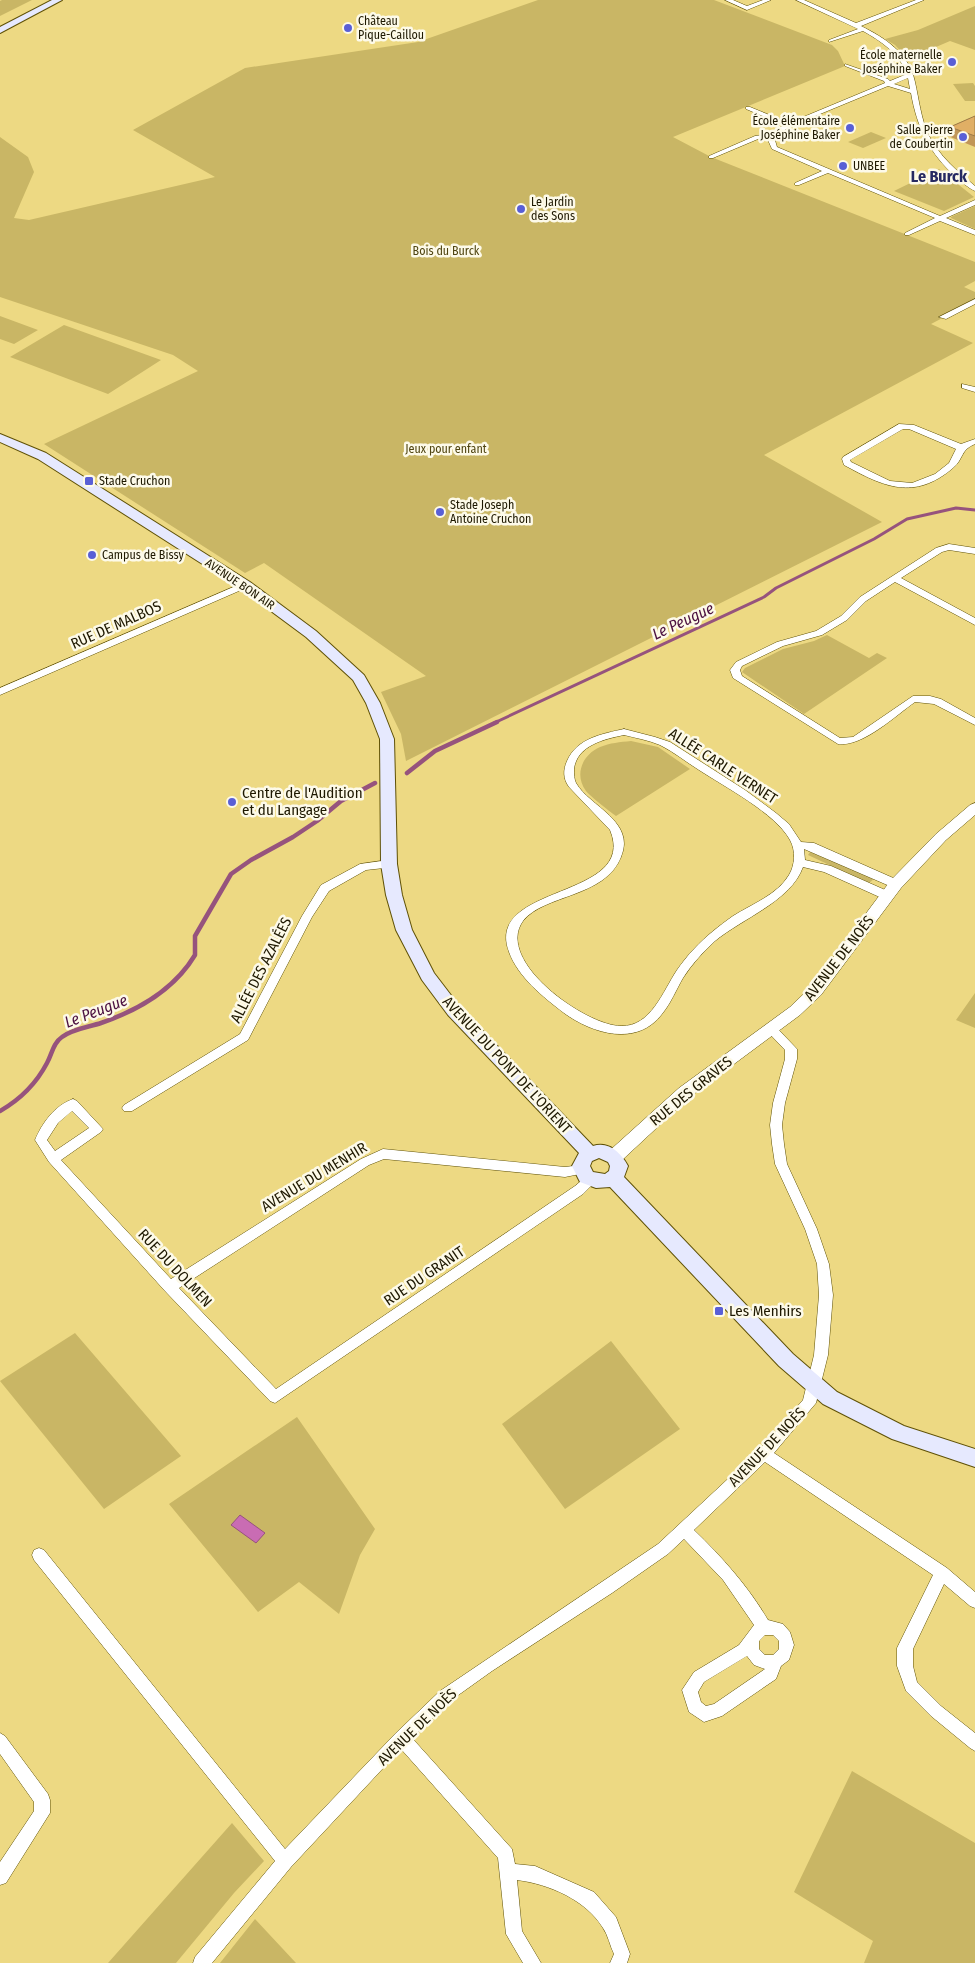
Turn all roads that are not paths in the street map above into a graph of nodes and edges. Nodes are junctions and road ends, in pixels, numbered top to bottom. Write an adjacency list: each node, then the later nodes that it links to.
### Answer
1 (49, 0): 9 (main road)
2 (58, 0): 11 (main road)
3 (728, 0): 4 (street)
4 (768, 0)
5 (799, 0): 8 (street)
6 (816, 0): 8 (street)
7 (921, 0): 10 (street)
8 (807, 4): 10 (street)
9 (0, 24)
10 (854, 26): 12 (street)
11 (0, 30)
12 (861, 30): 13 (street); 15 (street)
13 (832, 41)
14 (847, 65): 16 (street)
15 (910, 75): 16 (street); 17 (street)
16 (888, 84): 17 (street); 19 (street)
17 (913, 92): 24 (street)
18 (748, 108): 19 (street)
19 (789, 124): 20 (street)
20 (771, 136): 21 (street); 22 (street)
21 (711, 157)
22 (827, 171): 23 (street); 26 (street)
23 (797, 184)
24 (975, 189)
25 (975, 202): 26 (street)
26 (942, 219): 27 (street); 28 (street)
27 (975, 233)
28 (908, 234)
29 (975, 301): 30 (street)
30 (943, 317)
31 (965, 386): 32 (street)
32 (975, 390)
33 (0, 438): 38 (main road, AVENUE BON AIR)
34 (975, 441): 35 (street)
35 (962, 448): 35 (street)
36 (975, 551): 37 (street)
37 (896, 579): 39 (street); 41 (street)
38 (245, 585): 40 (street, RUE DE MALBOS); 42 (main road, AVENUE BON AIR)
39 (975, 622)
40 (0, 692)
41 (975, 722)
42 (388, 771): 46 (main road, AVENUE DU PONT DE L'ORIENT)
43 (975, 808): 47 (street, AVENUE DE NOÈS)
44 (798, 845): 45 (street, ALLÉE CARLE VERNET); 45 (street, ALLÉE CARLE VERNET); 47 (street)
45 (799, 862): 47 (street)
46 (389, 864): 49 (street, ALLÉE DES AZALÉES); 50 (main road, AVENUE DU PONT DE L'ORIENT)
47 (892, 890): 48 (street, AVENUE DE NOÈS)
48 (771, 1029): 51 (street, RUE DES GRAVES); 56 (street, AVENUE DE NOÈS)
49 (128, 1108)
50 (590, 1154): 51 (main road); 53 (main road)
51 (614, 1157): 54 (main road)
52 (53, 1159): 52 (street, RUE DU DOLMEN); 55 (street, RUE DU DOLMEN)
53 (586, 1175): 54 (main road); 55 (street, AVENUE DU MENHIR); 57 (street, RUE DU GRANIT)
54 (613, 1178): 56 (main road)
55 (170, 1287): 57 (street, RUE DU DOLMEN)
56 (812, 1385): 58 (street, AVENUE DE NOÈS); 59 (main road)
57 (275, 1397)
58 (764, 1454): 60 (street, AVENUE DE NOÈS); 62 (street)
59 (975, 1458)
60 (684, 1529): 64 (street); 67 (street, AVENUE DE NOÈS)
61 (40, 1555): 70 (street)
62 (942, 1573): 63 (street); 69 (street)
63 (975, 1601)
64 (764, 1628): 65 (street); 66 (street)
65 (751, 1643): 66 (street); 66 (street)
66 (776, 1662)
67 (401, 1738): 70 (street, AVENUE DE NOÈS); 71 (street)
68 (0, 1741): 72 (street)
69 (975, 1743)
70 (285, 1861): 73 (street, AVENUE DE NOÈS)
71 (508, 1871): 74 (street); 75 (street)
72 (0, 1877)
73 (201, 1963)
74 (533, 1963)
75 (618, 1963)

